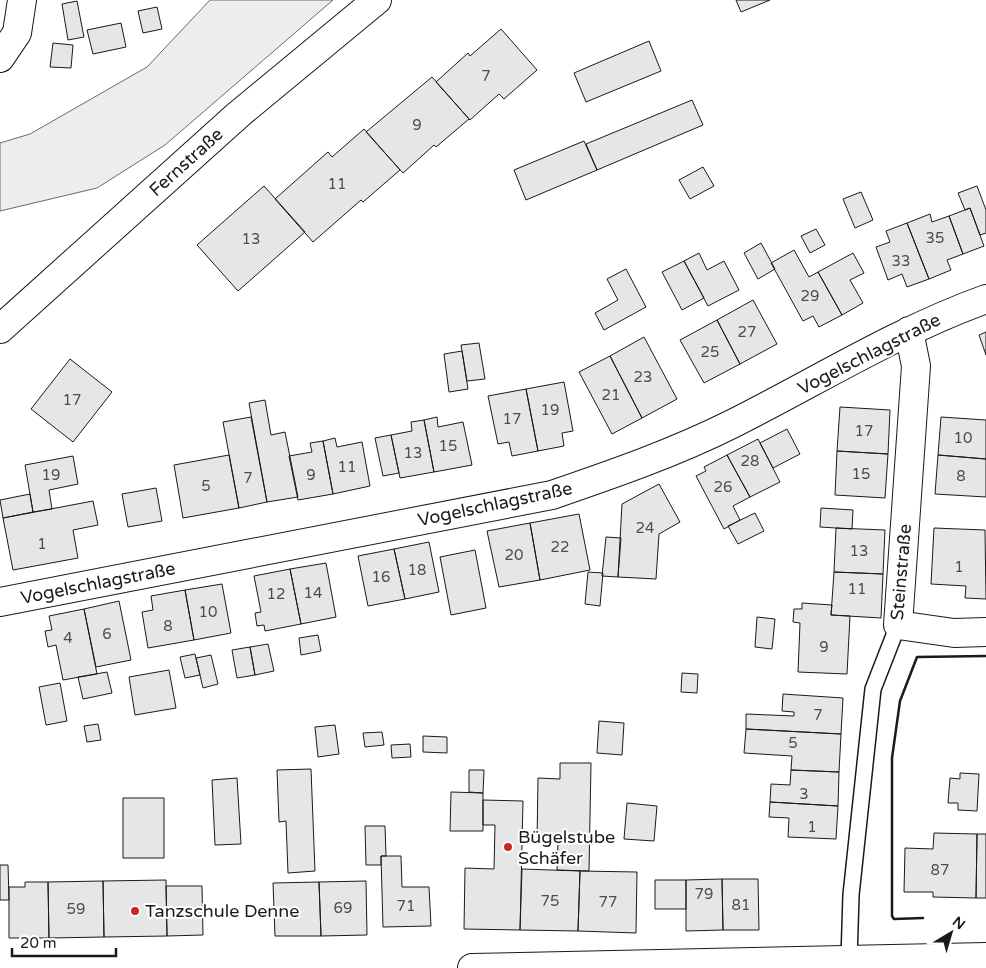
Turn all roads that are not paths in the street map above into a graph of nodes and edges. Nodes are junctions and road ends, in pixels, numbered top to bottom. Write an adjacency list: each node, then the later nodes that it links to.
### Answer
1 (22, 0): 3 (street)
2 (376, 0): 5 (street, Fernstraße)
3 (0, 58)
4 (986, 299): 6 (street, Vogelschlagstraße)
5 (0, 329)
6 (909, 331): 7 (street, Vogelschlagstraße); 8 (street, Steinstraße)
7 (0, 602)
8 (898, 625): 9 (street); 11 (lane, Steinstraße)
9 (986, 632)
10 (986, 957): 11 (street)
11 (849, 959): 12 (street)
12 (472, 968)

